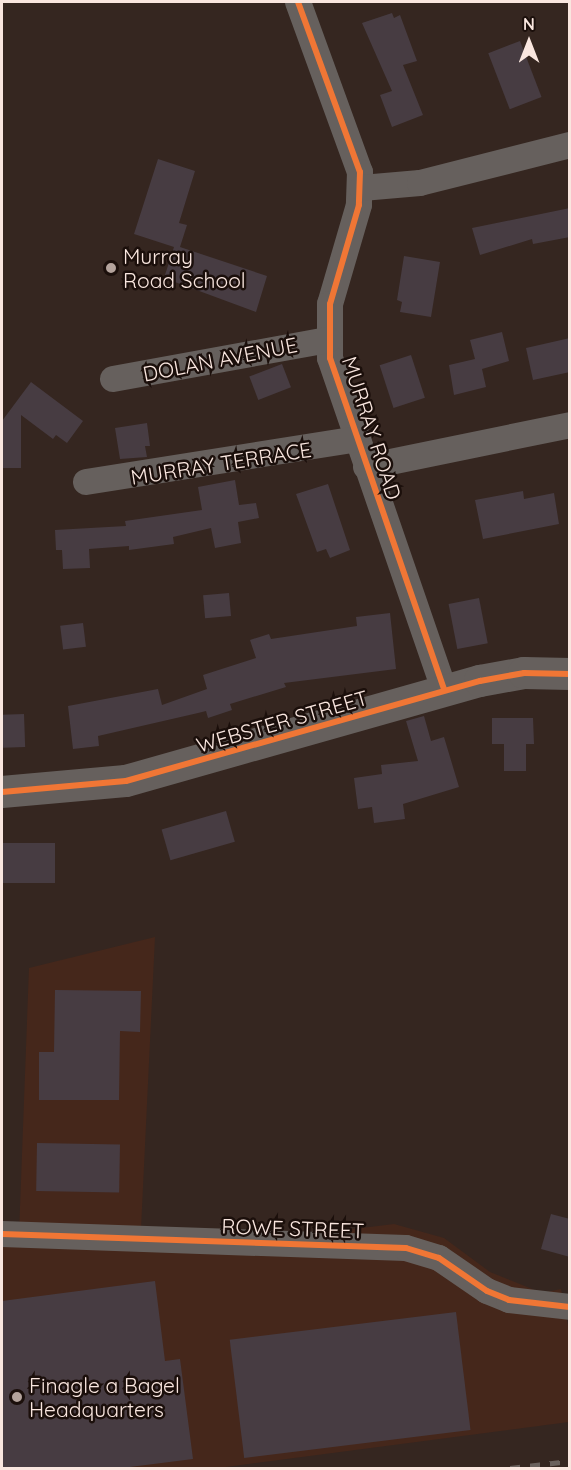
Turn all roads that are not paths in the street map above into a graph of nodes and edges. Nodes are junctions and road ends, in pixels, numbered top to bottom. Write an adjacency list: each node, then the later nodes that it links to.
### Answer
1 (298, 2): 3 (street, MURRAY ROAD)
2 (570, 145): 3 (street)
3 (362, 188): 4 (street, MURRAY ROAD)
4 (328, 340): 5 (street, DOLAN AVENUE); 7 (street, MURRAY ROAD)
5 (113, 379)
6 (570, 425): 8 (street)
7 (356, 439): 8 (street, MURRAY ROAD); 9 (street, MURRAY TERRACE)
8 (366, 467): 11 (street, MURRAY ROAD)
9 (86, 482)
10 (570, 674): 11 (street, WEBSTER STREET)
11 (444, 690): 12 (street, WEBSTER STREET)
12 (2, 792)
13 (2, 1234): 14 (street, ROWE STREET)
14 (570, 1307)

